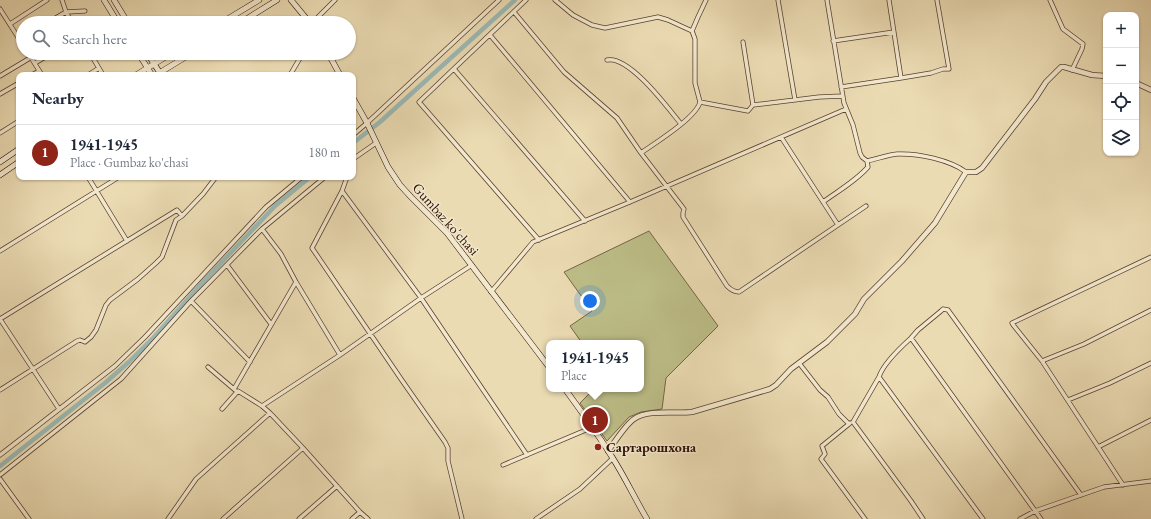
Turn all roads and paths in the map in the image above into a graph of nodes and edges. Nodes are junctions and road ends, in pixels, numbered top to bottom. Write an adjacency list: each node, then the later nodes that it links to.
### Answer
1 (47, 0): 22 (street)
2 (62, 0): 20 (street)
3 (104, 0): 25 (main road)
4 (114, 0): 26 (main road)
5 (259, 0): 27 (main road)
6 (277, 0): 28 (main road)
7 (291, 0): 29 (main road)
8 (335, 0): 30 (street)
9 (499, 0): 82 (street)
10 (526, 0): 21 (street)
11 (555, 0): 34 (street)
12 (706, 0): 34 (street)
13 (778, 0): 75 (street)
14 (827, 0): 37 (street)
15 (889, 0): 35 (street)
16 (937, 0): 67 (street)
17 (1050, 0): 55 (street)
18 (0, 8): 32 (street)
19 (85, 11): 20 (street)
20 (66, 12): 23 (street); 24 (street)
21 (514, 12): 36 (street); 89 (street)
22 (22, 16)
23 (59, 16)
24 (68, 16)
25 (114, 16)
26 (124, 16)
27 (233, 16)
28 (251, 16)
29 (305, 16)
30 (318, 16)
31 (16, 20): 32 (street)
32 (10, 24): 33 (street)
33 (16, 31)
34 (692, 31): 77 (street)
35 (894, 32): 37 (street); 67 (street)
36 (490, 35): 54 (street); 105 (street)
37 (833, 41): 70 (street)
38 (743, 42): 79 (street)
39 (27, 60): 65 (street)
40 (32, 60): 50 (street)
41 (41, 60): 50 (street)
42 (94, 60): 52 (street)
43 (142, 60): 53 (main road)
44 (151, 60): 51 (main road)
45 (161, 60): 51 (main road)
46 (181, 60): 62 (main road)
47 (299, 60): 63 (street)
48 (332, 60): 64 (main road)
49 (607, 60): 83 (street)
50 (35, 64): 56 (street)
51 (154, 64): 53 (main road); 61 (main road)
52 (99, 68): 57 (street); 58 (street)
53 (147, 68): 59 (main road); 60 (main road)
54 (454, 69): 76 (street); 109 (street)
55 (1072, 70): 66 (street); 94 (street)
56 (39, 71)
57 (93, 72)
58 (102, 72)
59 (141, 72)
60 (150, 72)
61 (157, 72)
62 (161, 72)
63 (292, 72)
64 (338, 72)
65 (0, 76)
66 (1103, 76)
67 (901, 78): 70 (street)
68 (1138, 84): 71 (street)
69 (16, 85): 72 (street)
70 (841, 87): 73 (street)
71 (1151, 90)
72 (0, 94)
73 (842, 96): 75 (street); 80 (street)
74 (415, 100): 76 (street)
75 (795, 100): 79 (street)
76 (419, 102): 112 (street)
77 (700, 102): 79 (street); 83 (street)
78 (356, 103): 82 (main road, Gumbaz ko'chasi)
79 (753, 105)
80 (846, 109): 86 (street); 91 (street)
81 (16, 123): 85 (street)
82 (367, 123): 84 (street); 87 (main road, Gumbaz ko'chasi)
83 (681, 124): 89 (street)
84 (356, 132)
85 (0, 133)
86 (781, 137): 102 (street); 106 (street)
87 (376, 143): 90 (street); 117 (main road, Gumbaz ko'chasi)
88 (16, 151): 92 (main road)
89 (641, 153): 102 (street)
90 (356, 157)
91 (867, 161): 94 (street); 106 (street)
92 (0, 162)
93 (16, 164): 95 (main road)
94 (966, 172): 130 (street)
95 (0, 175)
96 (90, 180): 103 (street)
97 (114, 180): 103 (street)
98 (214, 180): 108 (street)
99 (298, 180): 140 (street)
100 (321, 180): 111 (street)
101 (346, 180): 104 (street)
102 (666, 187): 105 (street); 110 (street)
103 (96, 191): 113 (street); 114 (street)
104 (342, 191): 120 (street); 124 (street)
105 (630, 202): 109 (street)
106 (823, 202): 110 (street)
107 (866, 206): 110 (street)
108 (182, 216): 113 (street); 133 (street)
109 (585, 220): 112 (street)
110 (838, 224)
111 (262, 229): 116 (street); 118 (street)
112 (539, 240): 119 (street)
113 (127, 241): 133 (street)
114 (0, 251)
115 (1151, 257): 128 (street)
116 (227, 265): 121 (street); 123 (street)
117 (472, 265): 119 (main road, Gumbaz ko'chasi); 120 (street)
118 (296, 282): 123 (street); 126 (street)
119 (492, 292): 129 (main road, Gumbaz ko'chasi)
120 (420, 298): 124 (street); 150 (street)
121 (191, 301): 127 (street); 153 (street)
122 (1151, 310): 128 (street)
123 (271, 324): 127 (street)
124 (370, 334): 126 (street); 168 (street)
125 (911, 338): 134 (street); 159 (street); 160 (street)
126 (340, 355): 139 (street)
127 (250, 362): 136 (street)
128 (1042, 362): 138 (street)
129 (546, 363)
130 (800, 363): 144 (street); 148 (street)
131 (1151, 363): 138 (street)
132 (208, 367): 136 (street)
133 (33, 369): 135 (street); 140 (street)
134 (879, 377): 144 (street); 173 (street)
135 (0, 390)
136 (236, 390): 139 (street); 141 (street)
137 (567, 392): 145 (main road)
138 (1068, 400): 146 (street)
139 (262, 406): 142 (street)
140 (59, 409): 149 (street)
141 (222, 409)
142 (270, 413): 147 (street); 163 (street)
143 (1151, 420): 146 (street)
144 (851, 423): 171 (street); 172 (street)
145 (593, 427): 148 (main road); 150 (street)
146 (1098, 447): 156 (street)
147 (303, 448): 158 (street); 164 (street)
148 (608, 451): 151 (main road)
149 (0, 455)
150 (527, 455): 152 (street)
151 (613, 458): 169 (street); 170 (main road)
152 (503, 465)
153 (0, 475)
154 (0, 479): 157 (street)
155 (1151, 481): 156 (street)
156 (1123, 484): 159 (street)
157 (2, 485): 162 (street)
158 (337, 486): 161 (street); 165 (street)
159 (1081, 495): 160 (street)
160 (1035, 511): 174 (street); 175 (street)
161 (360, 512): 166 (street); 167 (street)
162 (29, 519)
163 (168, 519)
164 (223, 519)
165 (299, 519)
166 (352, 519)
167 (368, 519)
168 (462, 519)
169 (536, 519)
170 (647, 519)
171 (865, 519)
172 (923, 519)
173 (983, 519)
174 (1020, 519)
175 (1041, 519)

